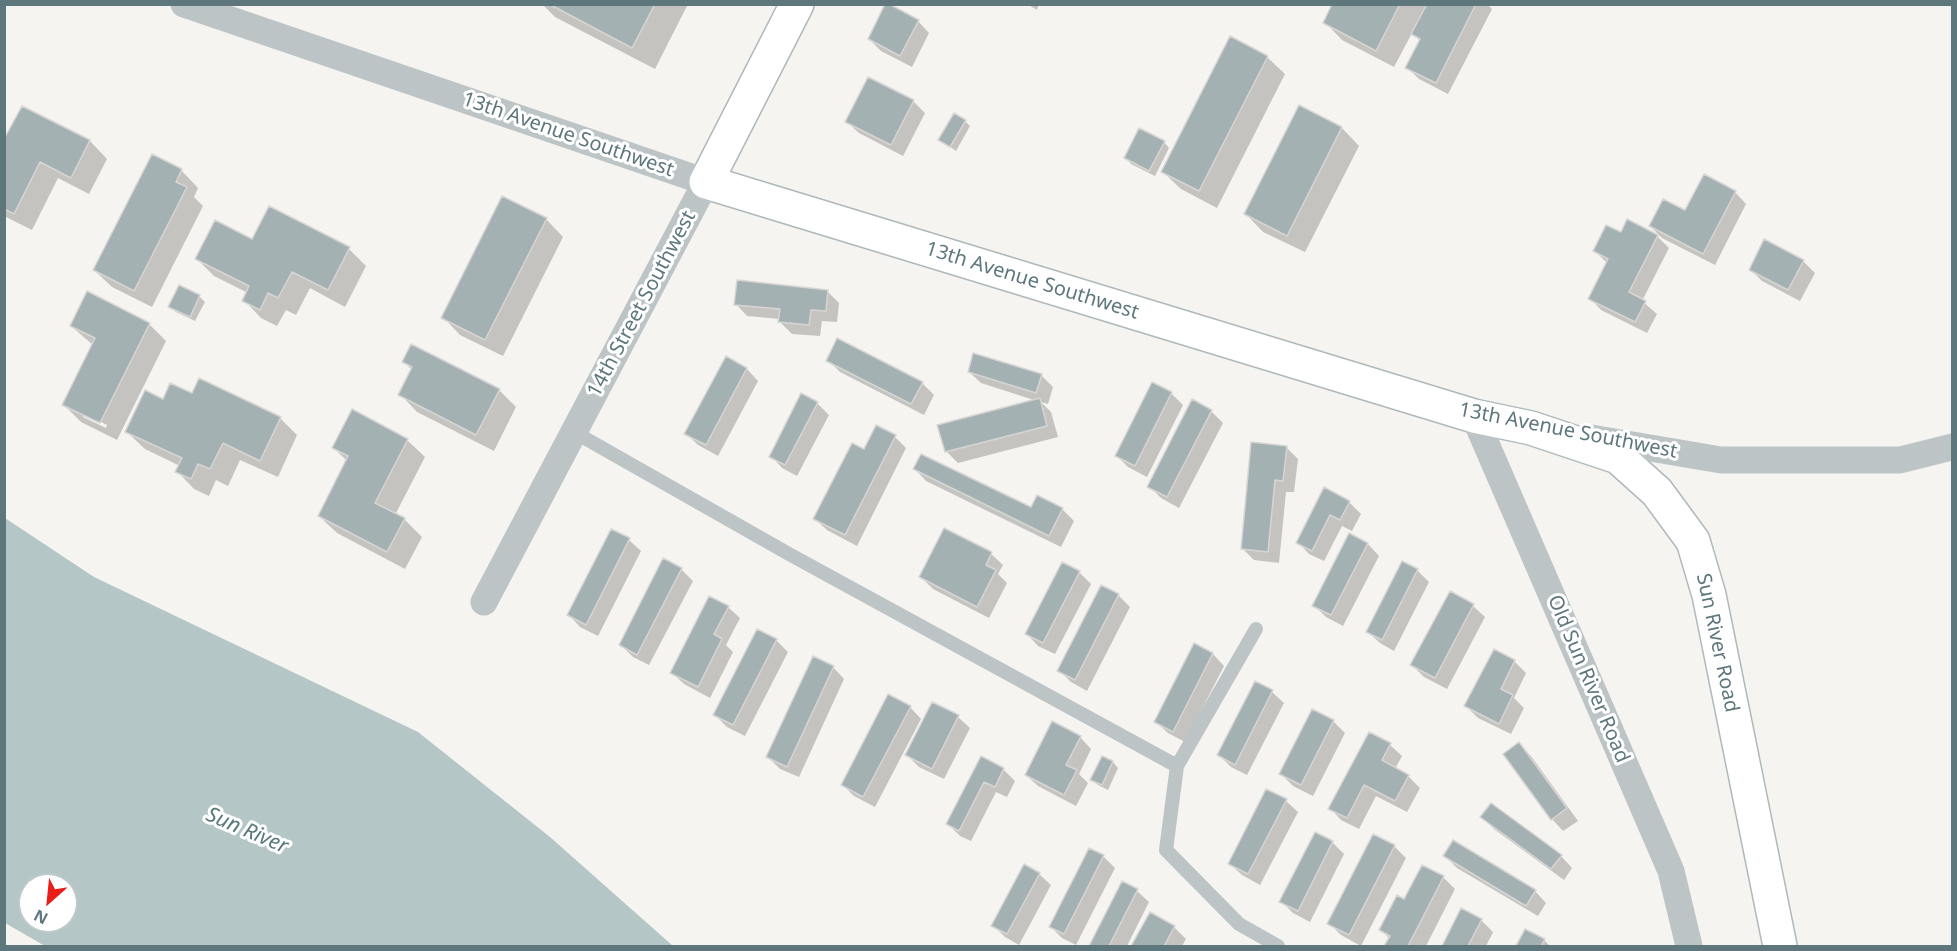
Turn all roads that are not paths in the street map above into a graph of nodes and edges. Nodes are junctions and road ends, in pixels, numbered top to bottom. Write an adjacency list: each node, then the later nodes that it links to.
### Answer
1 (184, 4): 3 (street, 13th Avenue Southwest)
2 (797, 4): 3 (street, 14th Street Southwest)
3 (706, 182): 4 (street, 13th Avenue Southwest); 6 (street, 14th Street Southwest)
4 (1474, 416): 5 (street, 13th Avenue Southwest); 12 (street, Old Sun River Road)
5 (1531, 428): 7 (street, 13th Avenue Southwest); 13 (street, Sun River Road)
6 (574, 432): 8 (street, 14th Street Southwest); 10 (lane)
7 (1953, 447)
8 (484, 602)
9 (1256, 629): 10 (lane)
10 (1177, 766): 11 (lane)
11 (1278, 946)
12 (1689, 946)
13 (1780, 946)

